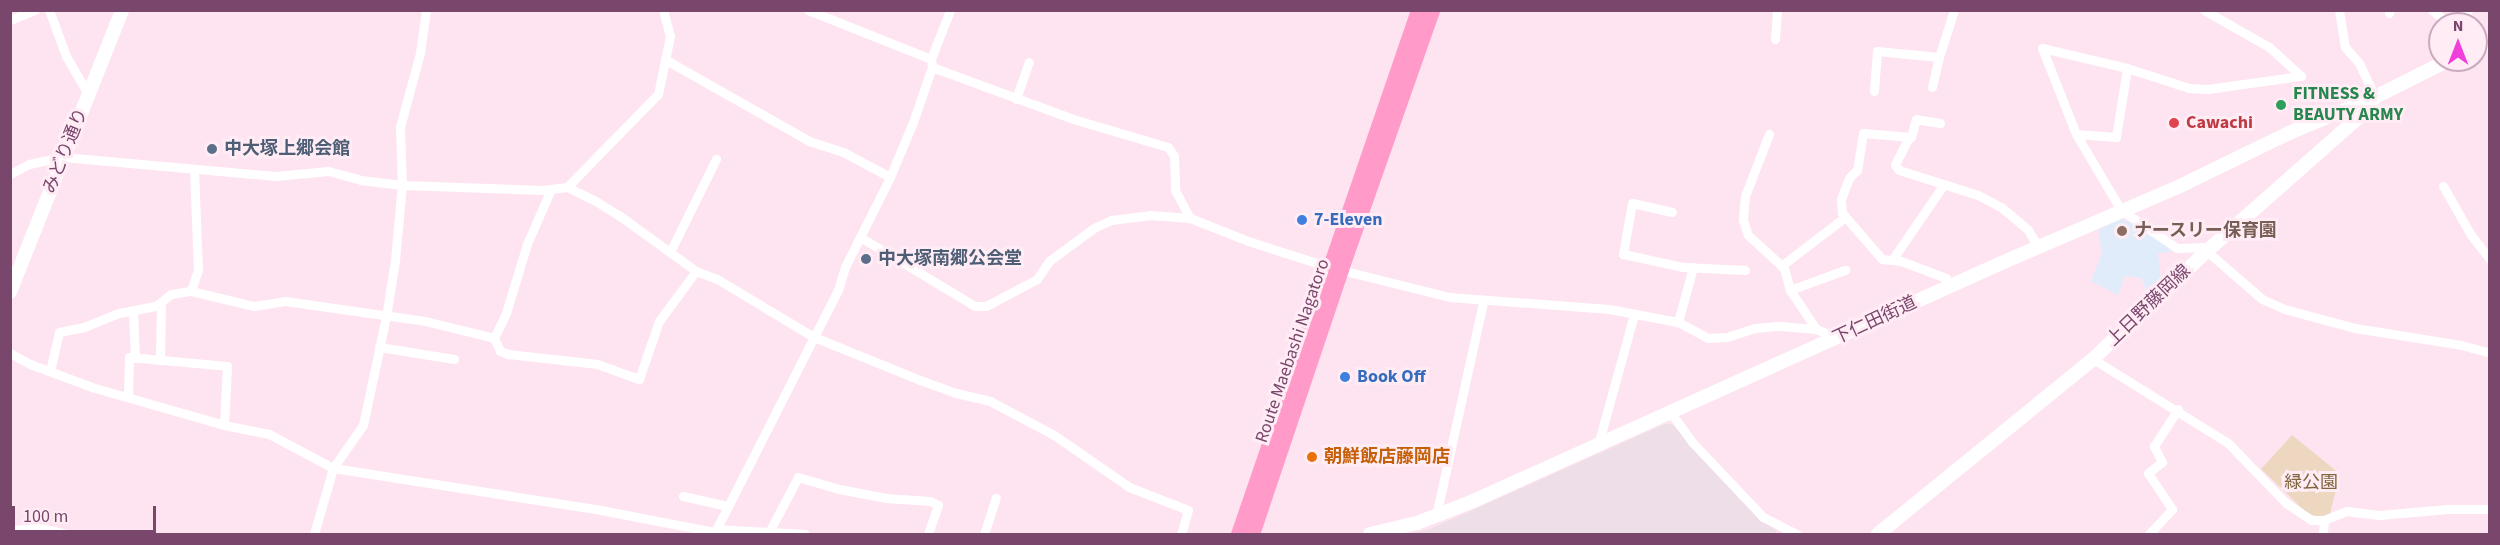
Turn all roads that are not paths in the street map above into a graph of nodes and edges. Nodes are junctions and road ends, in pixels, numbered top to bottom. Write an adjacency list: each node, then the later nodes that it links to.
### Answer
1 (35, 10): 14 (street)
2 (50, 10): 24 (street)
3 (122, 10): 24 (street, みどり通り)
4 (426, 10): 37 (street)
5 (663, 10): 17 (street)
6 (808, 10): 18 (street)
7 (950, 10): 18 (street)
8 (1418, 10): 53 (main road, Route Maebashi Nagatoro)
9 (1432, 10): 53 (main road, Route Maebashi Nagatoro)
10 (1777, 10): 15 (street)
11 (1954, 10): 16 (street)
12 (2204, 10): 20 (street)
13 (2339, 10): 25 (street)
14 (10, 20)
15 (1775, 39)
16 (1939, 57): 22 (street); 23 (street)
17 (666, 60): 35 (street); 39 (street)
18 (931, 63): 26 (street); 35 (street)
19 (1029, 63): 26 (street)
20 (2127, 68): 29 (street); 29 (street)
21 (2428, 70): 25 (street, 上日野藤岡線)
22 (1932, 87)
23 (1874, 91)
24 (88, 94): 31 (street, みどり通り)
25 (2375, 97): 41 (street, 下仁田街道); 47 (street, 上日野藤岡線)
26 (1016, 99): 44 (street)
27 (1940, 123): 30 (street)
28 (1769, 134): 51 (street)
29 (2076, 134): 41 (street)
30 (1909, 137): 36 (street); 43 (street)
31 (63, 157): 33 (street); 34 (street); 60 (street, みどり通り)
32 (716, 159): 48 (street)
33 (194, 170): 37 (street); 59 (street)
34 (10, 174)
35 (890, 177): 45 (street)
36 (1944, 184): 46 (street); 50 (street)
37 (402, 185): 40 (street); 65 (street)
38 (2443, 186): 49 (street)
39 (567, 187): 40 (street); 48 (street)
40 (551, 189): 69 (street)
41 (2121, 210): 46 (street, 下仁田街道); 47 (street)
42 (1672, 212): 52 (street)
43 (1845, 217): 50 (street); 51 (street)
44 (1190, 218): 45 (street); 53 (street)
45 (860, 237): 68 (street)
46 (2039, 248): 57 (street, 下仁田街道)
47 (2206, 251): 73 (street); 76 (street, 上日野藤岡線)
48 (670, 252): 56 (street)
49 (2490, 259)
50 (1892, 260): 57 (street)
51 (1781, 266): 58 (street)
52 (1693, 267): 54 (street); 66 (street)
53 (1335, 268): 62 (street); 100 (main road, Route Maebashi Nagatoro); 101 (main road, Route Maebashi Nagatoro)
54 (1745, 270)
55 (1845, 270): 58 (street)
56 (696, 271): 68 (street); 69 (street)
57 (1950, 286): 70 (street, 下仁田街道)
58 (1790, 290): 67 (street)
59 (192, 291): 61 (street); 65 (street)
60 (10, 292)
61 (161, 302): 63 (street); 77 (street)
62 (1482, 302): 64 (street); 89 (street)
63 (133, 311): 74 (street); 78 (street)
64 (1634, 314): 66 (street); 83 (street)
65 (386, 317): 69 (street); 71 (street)
66 (1678, 322): 67 (street)
67 (1816, 329): 70 (street)
68 (814, 337): 87 (street); 99 (street)
69 (494, 338)
70 (1838, 338): 81 (street, 下仁田街道)
71 (379, 347): 75 (street); 84 (street)
72 (10, 353): 78 (street)
73 (2490, 353)
74 (135, 358): 77 (street); 79 (street)
75 (453, 359)
76 (2094, 359): 80 (street); 104 (street, 上日野藤岡線)
77 (160, 360): 82 (street)
78 (50, 371): 79 (street)
79 (128, 398): 82 (street)
80 (2178, 409): 90 (street); 105 (street)
81 (1671, 413): 83 (street, 下仁田街道); 103 (street)
82 (224, 425): 84 (street)
83 (1598, 445): 89 (street, 下仁田街道)
84 (333, 468): 92 (street); 95 (street)
85 (683, 496): 87 (street)
86 (996, 498): 98 (street)
87 (727, 506): 92 (street)
88 (2490, 509): 90 (street)
89 (1436, 516): 102 (street, 下仁田街道)
90 (2325, 520): 106 (street)
91 (10, 530): 94 (street)
92 (715, 532): 93 (street)
93 (768, 533): 96 (street); 97 (street)
94 (68, 534)
95 (314, 534)
96 (805, 534)
97 (928, 534)
98 (984, 534)
99 (1181, 534)
100 (1238, 534)
101 (1252, 534)
102 (1370, 534)
103 (1797, 534)
104 (1878, 534)
105 (2149, 534)
106 (2323, 534)

